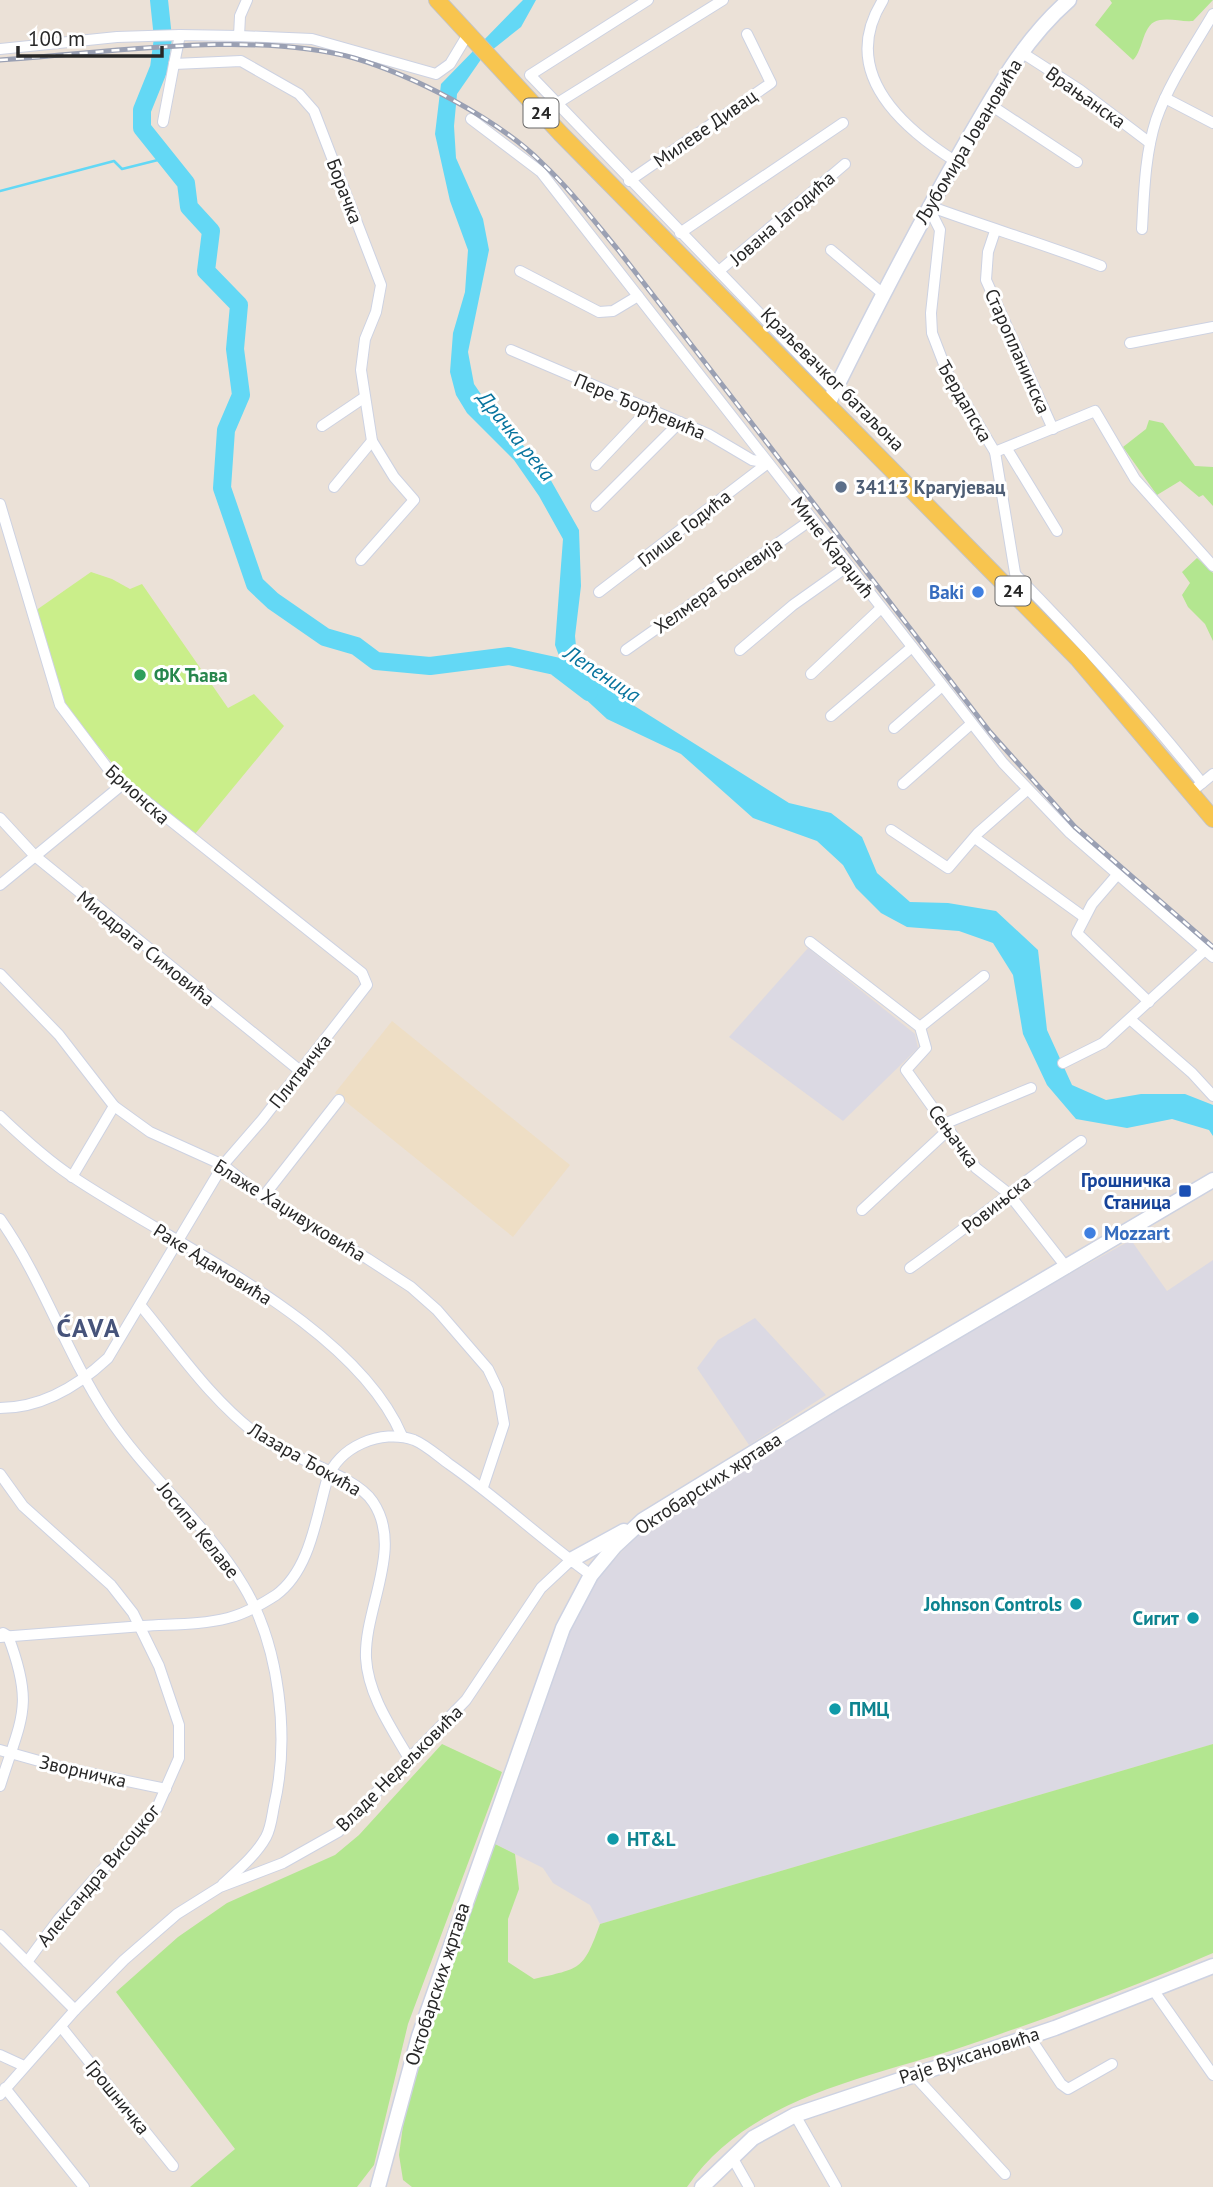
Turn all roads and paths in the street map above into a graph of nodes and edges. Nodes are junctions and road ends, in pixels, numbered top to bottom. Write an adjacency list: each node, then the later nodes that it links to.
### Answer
1 (247, 0): 11 (street)
2 (437, 0): 10 (main road, 24)
3 (648, 0): 16 (street)
4 (723, 0): 16 (street)
5 (883, 0): 23 (street)
6 (1069, 0): 13 (street, Љубомира Јовановића)
7 (1213, 14): 15 (street)
8 (747, 34): 26 (street, Милеве Дивац)
9 (180, 35): 11 (street); 12 (street); 14 (street)
10 (469, 35): 11 (street); 41 (main road, Краљевачког батаљона / 24)
11 (239, 36)
12 (0, 49)
13 (1021, 52): 17 (street, Љубомира Јовановића); 22 (street, Врањанска)
14 (174, 64): 19 (street); 40 (street, Борачка)
15 (1165, 98): 21 (street); 22 (street)
16 (556, 104): 26 (street)
17 (989, 104): 23 (street, Љубомира Јовановића); 24 (street)
18 (471, 119): 36 (street, Мине Караџић)
19 (163, 122)
20 (843, 123): 30 (street)
21 (1213, 123)
22 (1150, 143): 28 (street)
23 (955, 161): 27 (street, Љубомира Јовановића)
24 (1077, 162)
25 (845, 164): 34 (street, Јована Јагодића)
26 (629, 181): 30 (street)
27 (928, 206): 29 (street); 35 (street, Љубомира Јовановића); 48 (street, Ђердапска)
28 (1142, 229)
29 (995, 231): 32 (street); 45 (street, Старопланинска)
30 (680, 233): 34 (street)
31 (831, 250): 35 (street)
32 (1101, 266)
33 (520, 271): 36 (street)
34 (719, 271): 41 (street)
35 (882, 293): 41 (street, Љубомира Јовановића)
36 (638, 296): 49 (street, Мине Караџић)
37 (1213, 327): 38 (street)
38 (1129, 344)
39 (511, 350): 42 (street, Пере Ђорђевића)
40 (365, 397): 44 (street); 46 (street, Борачка)
41 (831, 398): 61 (main road, Краљевачког батаљона / 24)
42 (647, 411): 43 (street, Пере Ђорђевића); 50 (street)
43 (680, 422): 49 (street, Пере Ђорђевића); 53 (street)
44 (322, 426)
45 (1053, 429): 47 (street); 58 (street)
46 (372, 441): 51 (street); 56 (street, Борачка)
47 (1007, 449): 48 (street); 55 (street)
48 (995, 452): 59 (street, Ђердапска)
49 (768, 463): 54 (street, Мине Караџић); 60 (street, Глише Годића)
50 (596, 464)
51 (334, 487)
52 (0, 504): 72 (street, Брионска)
53 (596, 506)
54 (811, 520): 57 (street, Мине Караџић); 64 (street, Хелмера Боневија)
55 (1057, 531)
56 (361, 560)
57 (848, 566): 62 (street, Мине Караџић); 65 (street)
58 (1213, 566)
59 (1016, 575): 61 (street, Ђердапска); 74 (street)
60 (599, 592)
61 (1019, 597): 74 (main road, Краљевачког батаљона / 24)
62 (880, 608): 63 (street, Мине Караџић); 66 (street)
63 (912, 647): 67 (street, Мине Караџић); 68 (street)
64 (626, 650)
65 (740, 650)
66 (811, 674)
67 (942, 687): 69 (street, Мине Караџић); 70 (street)
68 (831, 716)
69 (971, 724): 73 (street); 75 (street, Мине Караџић)
70 (894, 729)
71 (1213, 774): 74 (street)
72 (122, 784): 80 (street); 87 (street, Брионска)
73 (903, 784)
74 (1197, 788): 77 (main road, Краљевачког батаљона / 24)
75 (1027, 790): 79 (street); 81 (street, Мине Караџић)
76 (0, 818): 80 (street, Миодрага Симовића)
77 (1213, 819)
78 (891, 830): 79 (street)
79 (975, 838): 83 (street)
80 (35, 856): 82 (street); 93 (street, Миодрага Симовића)
81 (1117, 875): 83 (street); 85 (street, Мине Караџић)
82 (0, 885)
83 (1084, 917): 89 (street)
84 (810, 942): 91 (street)
85 (1209, 954): 89 (street)
86 (0, 974): 97 (street, Блаже Хаџивуковића)
87 (362, 974): 93 (street, Плитвичка)
88 (984, 976): 91 (street)
89 (1149, 1002): 90 (street)
90 (1131, 1020): 92 (street); 95 (street)
91 (920, 1027): 99 (street, Сењачка)
92 (1063, 1062)
93 (299, 1070): 101 (street, Плитвичка)
94 (1031, 1088): 99 (street)
95 (1213, 1096)
96 (339, 1100): 105 (street)
97 (114, 1106): 101 (street, Блаже Хаџивуковића); 102 (street)
98 (0, 1116): 102 (street, Раке Адамовића)
99 (946, 1128): 104 (street, Сењачка); 106 (street)
100 (1081, 1141): 104 (street, Ровињска)
101 (223, 1165): 105 (street, Блаже Хаџивуковића); 108 (street, Плитвичка)
102 (72, 1177): 108 (street, Раке Адамовића)
103 (1213, 1180): 110 (street, Октобарских жртава)
104 (1008, 1193): 109 (street, Ровињска); 110 (street, Сењачка)
105 (263, 1197): 117 (street, Блаже Хаџивуковића)
106 (862, 1210)
107 (0, 1219): 112 (street, Јосипа Келаве)
108 (176, 1240): 111 (street, Плитвичка); 114 (street, Раке Адамовића)
109 (911, 1268)
110 (1067, 1268): 118 (street, Октобарских жртава)
111 (141, 1306): 112 (street, Плитвичка); 115 (street, Лазара Ђокића)
112 (84, 1381): 113 (street, Плитвичка); 121 (street, Јосипа Келаве)
113 (0, 1408)
114 (402, 1436): 115 (street); 117 (street)
115 (330, 1470): 121 (street); 126 (street, Лазара Ђокића)
116 (0, 1474): 122 (street, Александра Висоцког)
117 (483, 1487): 119 (street)
118 (643, 1520): 119 (street); 120 (street, Октобарских жртава)
119 (571, 1560): 120 (street); 126 (street, Владе Недељковића)
120 (591, 1575): 148 (street, Октобарских жртава)
121 (255, 1607): 122 (street); 129 (street, Јосипа Келаве)
122 (141, 1626): 123 (street); 128 (street, Александра Висоцког)
123 (3, 1634): 125 (street)
124 (0, 1750): 125 (street, Зворничка)
125 (11, 1753): 127 (street); 128 (street, Зворничка)
126 (410, 1760): 129 (street, Владе Недељковића)
127 (0, 1786)
128 (166, 1789): 131 (street, Александра Висоцког)
129 (220, 1887): 134 (street, Владе Недељковића)
130 (0, 1935): 131 (street)
131 (27, 1962): 134 (street)
132 (1213, 1966): 133 (street, Раје Вуксановића)
133 (1154, 1991): 136 (street, Раје Вуксановића); 141 (street)
134 (75, 2011): 135 (street, Владе Недељковића)
135 (62, 2028): 139 (street, Владе Недељковића); 145 (street, Грошничка)
136 (1029, 2036): 138 (street); 140 (street, Раје Вуксановића)
137 (0, 2055): 139 (street)
138 (1112, 2064)
139 (24, 2066): 142 (street, Владе Недељковића)
140 (912, 2073): 143 (street, Раје Вуксановића); 146 (street)
141 (1213, 2075)
142 (3, 2092): 147 (street)
143 (795, 2115): 144 (street, Раје Вуксановића); 151 (street)
144 (732, 2157): 149 (street, Раје Вуксановића); 150 (street)
145 (173, 2166)
146 (1005, 2174)
147 (84, 2187)
148 (378, 2187)
149 (702, 2187)
150 (749, 2187)
151 (836, 2187)

